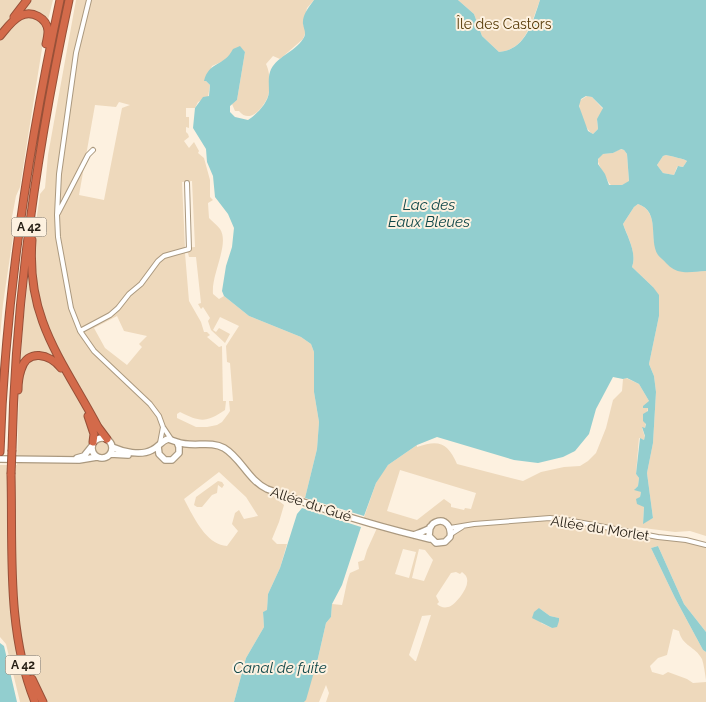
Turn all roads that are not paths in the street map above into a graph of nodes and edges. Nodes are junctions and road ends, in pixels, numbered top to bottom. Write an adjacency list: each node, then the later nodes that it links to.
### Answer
1 (27, 0): 5 (highway)
2 (60, 0): 7 (highway, A 42)
3 (69, 0): 6 (highway, A 42)
4 (89, 0): 10 (street)
5 (0, 34): 7 (highway)
6 (49, 100): 12 (highway, A 42); 14 (highway)
7 (35, 131): 20 (highway, A 42)
8 (93, 150): 10 (street)
9 (187, 183): 11 (street)
10 (57, 215): 11 (street)
11 (80, 331): 13 (street)
12 (12, 409): 16 (highway); 32 (highway, A 42, bridge)
13 (163, 427): 15 (street); 17 (street)
14 (107, 439): 16 (street); 19 (street)
15 (174, 441): 17 (street); 18 (street, Allée du Gué); 21 (street)
16 (93, 444): 23 (street); 26 (street)
17 (159, 444): 19 (street); 24 (street)
18 (194, 446): 21 (street, Allée du Gué); 29 (street, Allée du Gué)
19 (112, 447): 22 (street)
20 (0, 451)
21 (179, 453): 24 (street)
22 (110, 454): 23 (street); 24 (street)
23 (97, 457): 26 (street)
24 (160, 457)
25 (0, 458): 26 (street)
26 (70, 460)
27 (430, 527): 28 (street); 29 (street); 30 (street)
28 (451, 531): 30 (street); 31 (street, Allée du Morlet)
29 (414, 535): 30 (street, Allée du Gué)
30 (430, 539)
31 (706, 544)
32 (16, 626): 33 (highway, A 42); 34 (highway)
33 (35, 702)
34 (43, 702)

